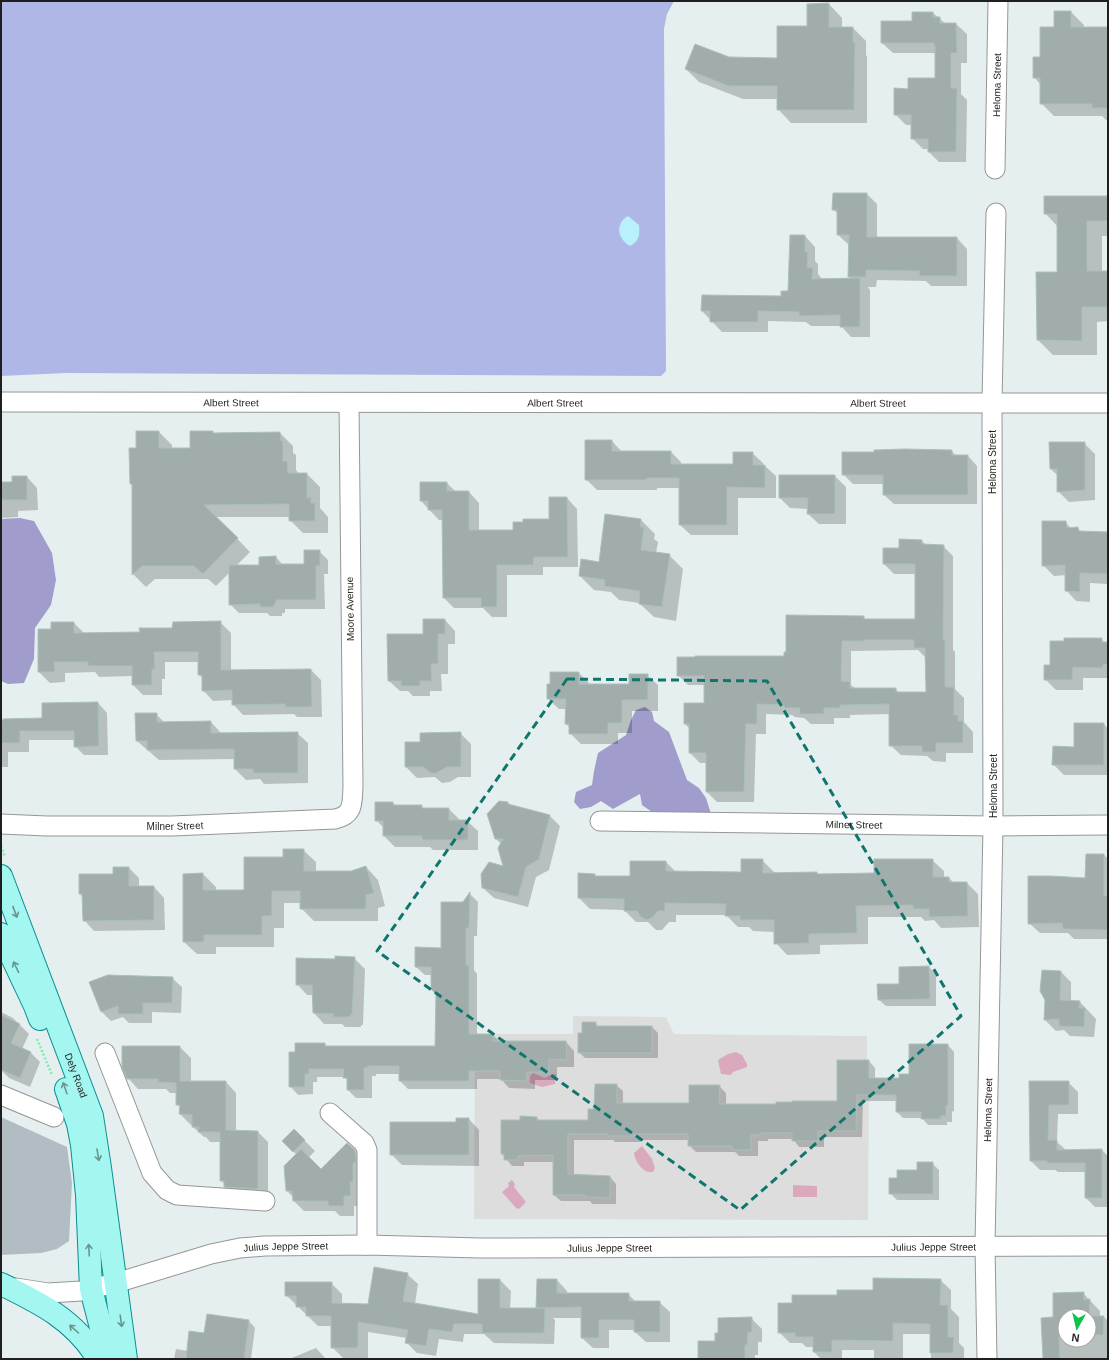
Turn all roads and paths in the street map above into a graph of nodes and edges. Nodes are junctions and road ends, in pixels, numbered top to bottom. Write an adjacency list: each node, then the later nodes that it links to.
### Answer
1 (998, 1): 2 (street, Heloma Street)
2 (995, 169)
3 (996, 213): 5 (street, Heloma Street)
4 (1, 402): 6 (street, Albert Street)
5 (992, 402): 6 (street, Albert Street); 7 (street, Albert Street); 12 (street, Heloma Street)
6 (349, 403): 8 (street, Moore Avenue)
7 (1108, 403)
8 (347, 814): 10 (street, Milner Street)
9 (600, 821): 12 (street, Milner Street)
10 (1, 824)
11 (1108, 825): 12 (street, Milner Street)
12 (992, 826): 21 (street, Heloma Street)
13 (1, 876): 24 (main road, Dely Road, one-way to 24)
14 (1, 934): 25 (main road, Dely Road, one-way to 14)
15 (105, 1053): 19 (street)
16 (1, 1095): 18 (street)
17 (330, 1113): 20 (street)
18 (54, 1118)
19 (265, 1201)
20 (367, 1245): 21 (street, Julius Jeppe Street); 24 (street, Julius Jeppe Street)
21 (986, 1246): 22 (street, Julius Jeppe Street); 29 (street, Heloma Street)
22 (1108, 1246)
23 (1, 1283): 25 (street, Julius Jeppe Street); 26 (main road, one-way to 23)
24 (116, 1283): 25 (street, Julius Jeppe Street); 28 (main road, Dely Road, one-way to 28)
25 (91, 1289): 27 (main road, Dely Road)
26 (98, 1359)
27 (109, 1359)
28 (126, 1359)
29 (987, 1359)

